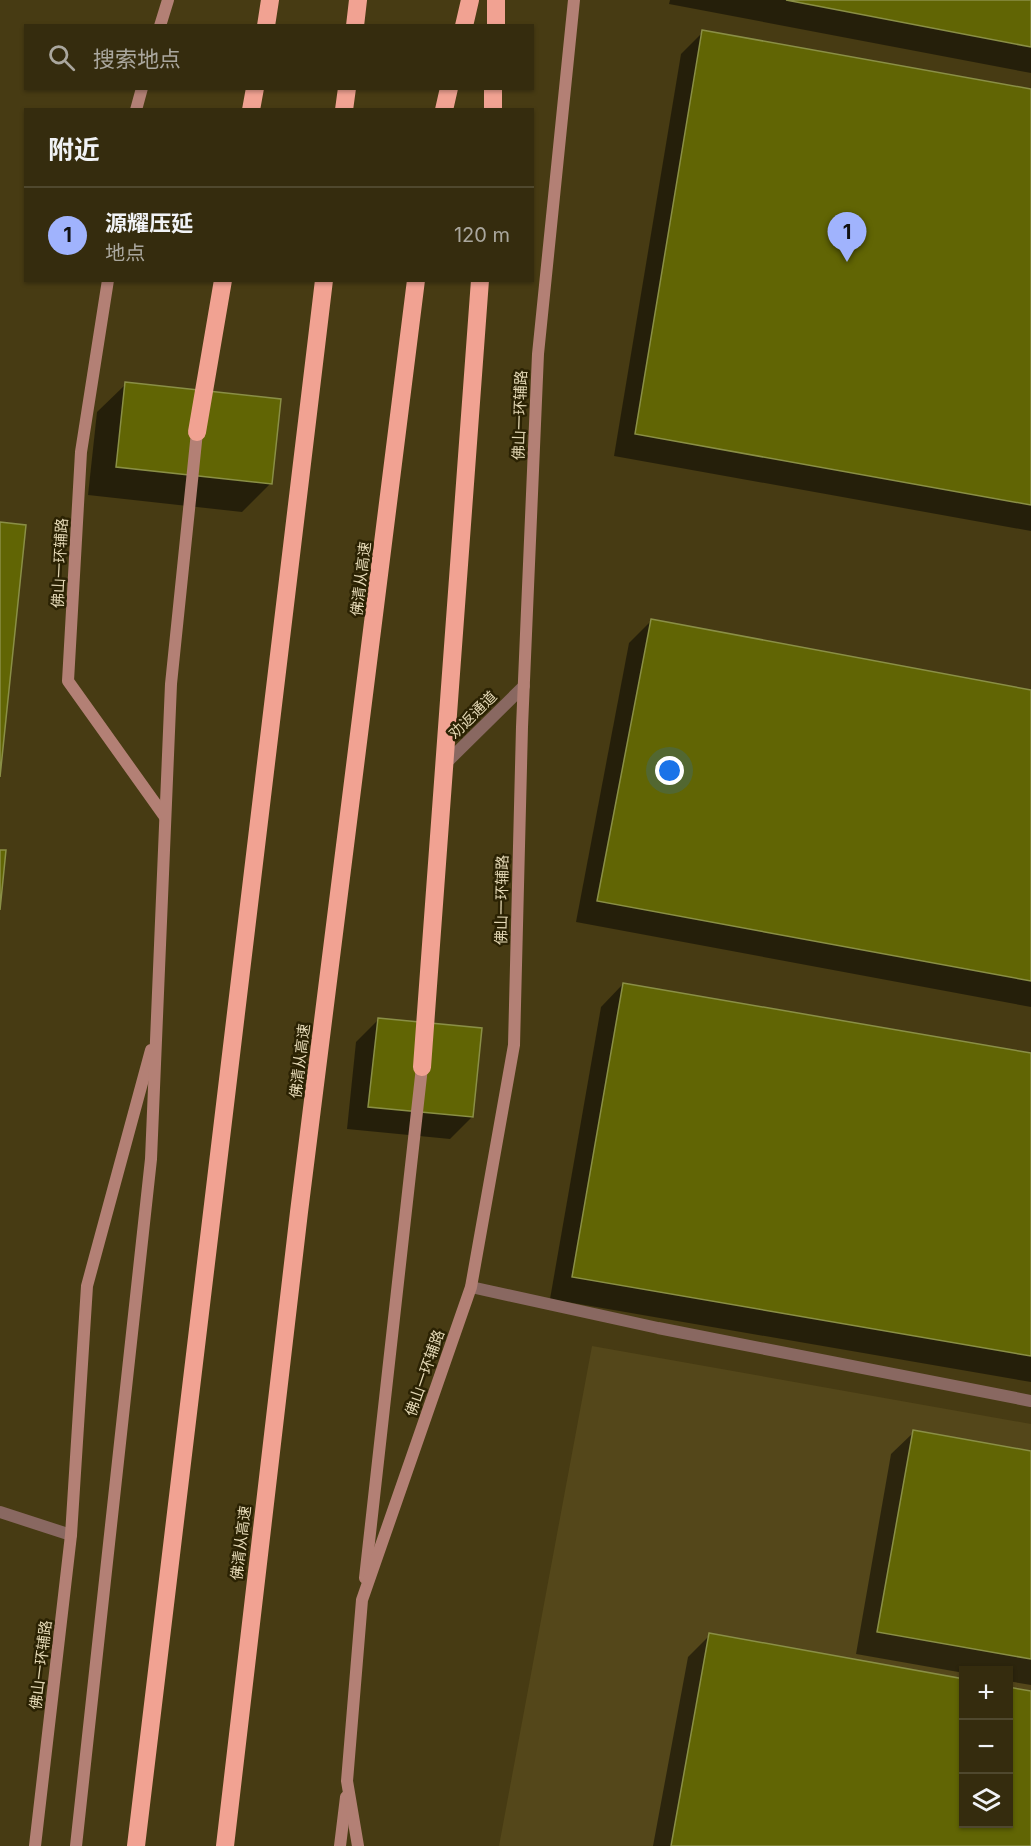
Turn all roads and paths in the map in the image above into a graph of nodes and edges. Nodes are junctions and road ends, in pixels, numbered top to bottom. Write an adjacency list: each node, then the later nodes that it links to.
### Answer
1 (168, 0): 7 (main road)
2 (270, 0): 8 (highway)
3 (358, 0): 9 (highway)
4 (470, 0): 10 (highway)
5 (496, 0): 11 (highway)
6 (573, 0): 28 (main road, 佛山一环辅路)
7 (161, 24)
8 (266, 24)
9 (355, 24)
10 (464, 24)
11 (496, 24)
12 (141, 90): 17 (main road)
13 (255, 90): 18 (highway)
14 (347, 90): 19 (highway)
15 (449, 90): 20 (highway)
16 (494, 90): 21 (highway)
17 (137, 108)
18 (251, 108)
19 (344, 108)
20 (444, 108)
21 (493, 108)
22 (108, 282): 30 (main road, 佛山一环辅路)
23 (223, 282): 27 (highway)
24 (324, 282): 41 (highway)
25 (416, 282): 42 (highway, 佛清从高速)
26 (480, 282): 29 (highway)
27 (197, 432): 30 (main road)
28 (524, 686): 29 (street, 劝返通道); 33 (main road, 佛山一环辅路)
29 (444, 765): 32 (highway)
30 (165, 817): 31 (main road)
31 (157, 1028): 36 (main road, 佛山一环辅路); 40 (main road)
32 (422, 1067): 37 (main road)
33 (471, 1287): 34 (street); 37 (main road, 佛山一环辅路)
34 (1031, 1401)
35 (0, 1512): 36 (street)
36 (71, 1535): 39 (main road, 佛山一环辅路)
37 (362, 1600): 38 (main road, 佛山一环辅路)
38 (347, 1781): 43 (main road, 佛山一环辅路); 44 (main road, 佛山一环辅路)
39 (35, 1846)
40 (76, 1846)
41 (136, 1846)
42 (225, 1846)
43 (340, 1846)
44 (358, 1846)

